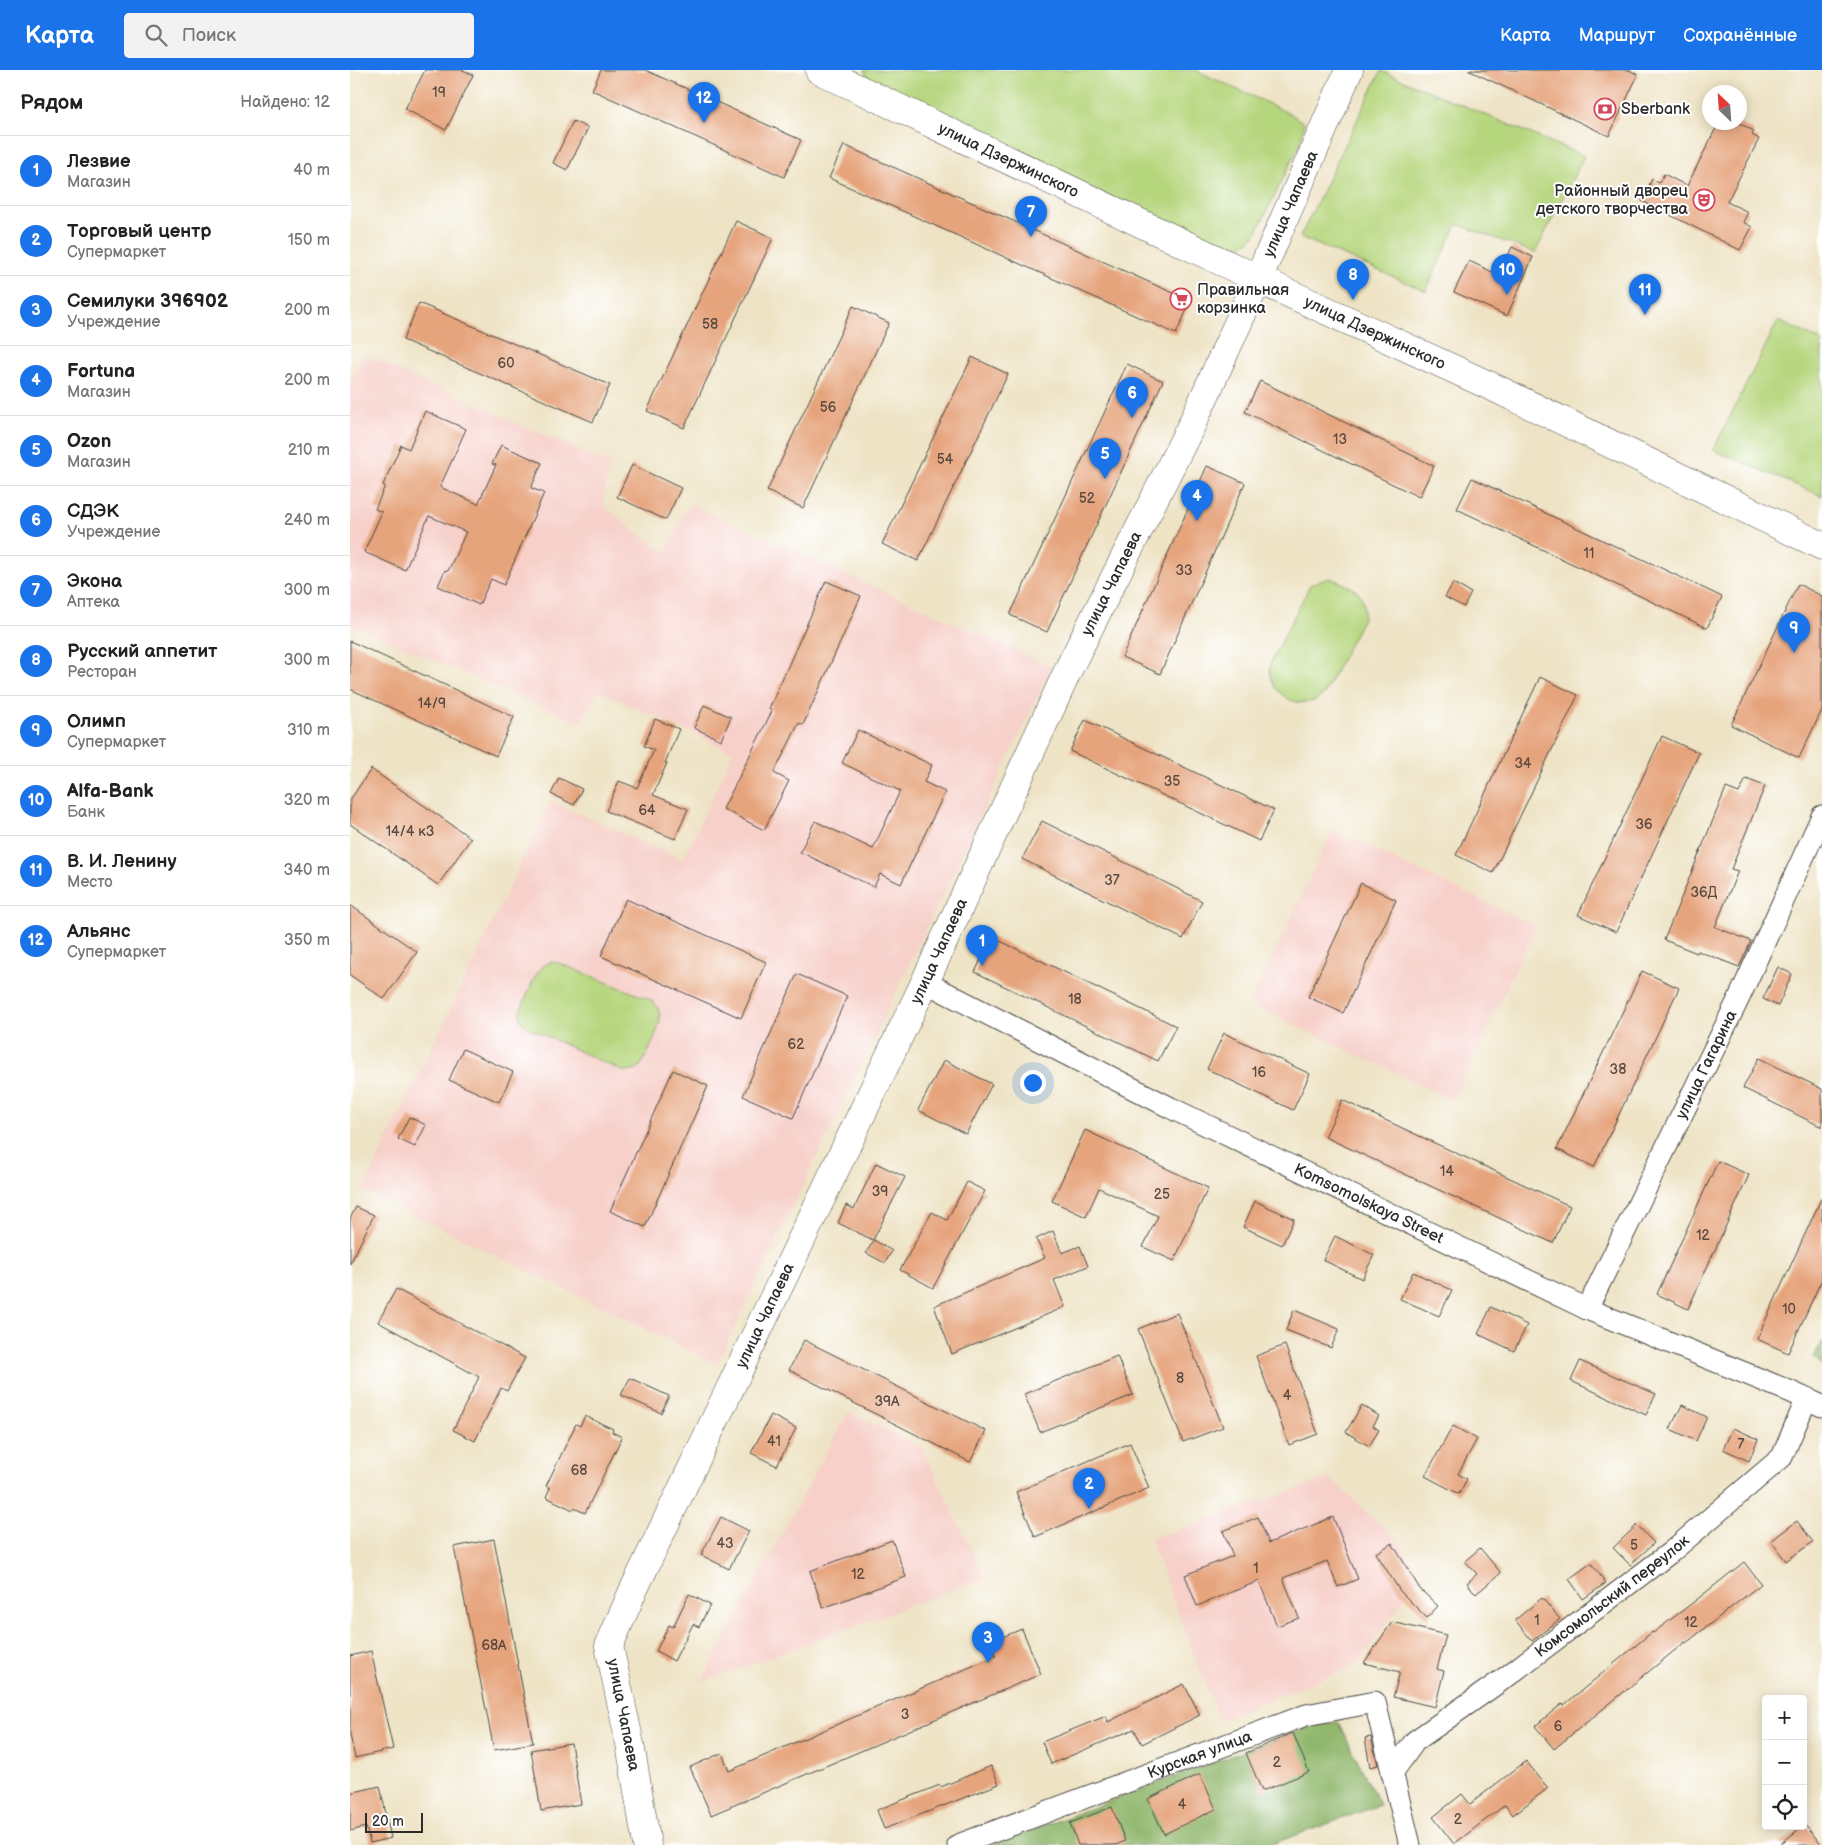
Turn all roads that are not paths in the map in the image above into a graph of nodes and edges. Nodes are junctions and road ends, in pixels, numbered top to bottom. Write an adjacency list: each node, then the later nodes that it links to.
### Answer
1 (819, 70): 3 (street, улица Дзержинского)
2 (1348, 70): 4 (street, улица Чапаева)
3 (850, 77): 4 (street, улица Дзержинского)
4 (1258, 279): 5 (street, улица Дзержинского); 7 (street, улица Чапаева)
5 (1822, 546)
6 (1822, 816): 8 (street, улица Гагарина)
7 (925, 982): 8 (street, Komsomolskaya Street); 11 (street, улица Чапаева)
8 (1587, 1309): 9 (street, Komsomolskaya Street)
9 (1814, 1402): 10 (street, Комсомольский переулок)
10 (1392, 1773): 12 (street, Курская улица); 13 (street)
11 (647, 1845)
12 (958, 1845)
13 (1410, 1845)

